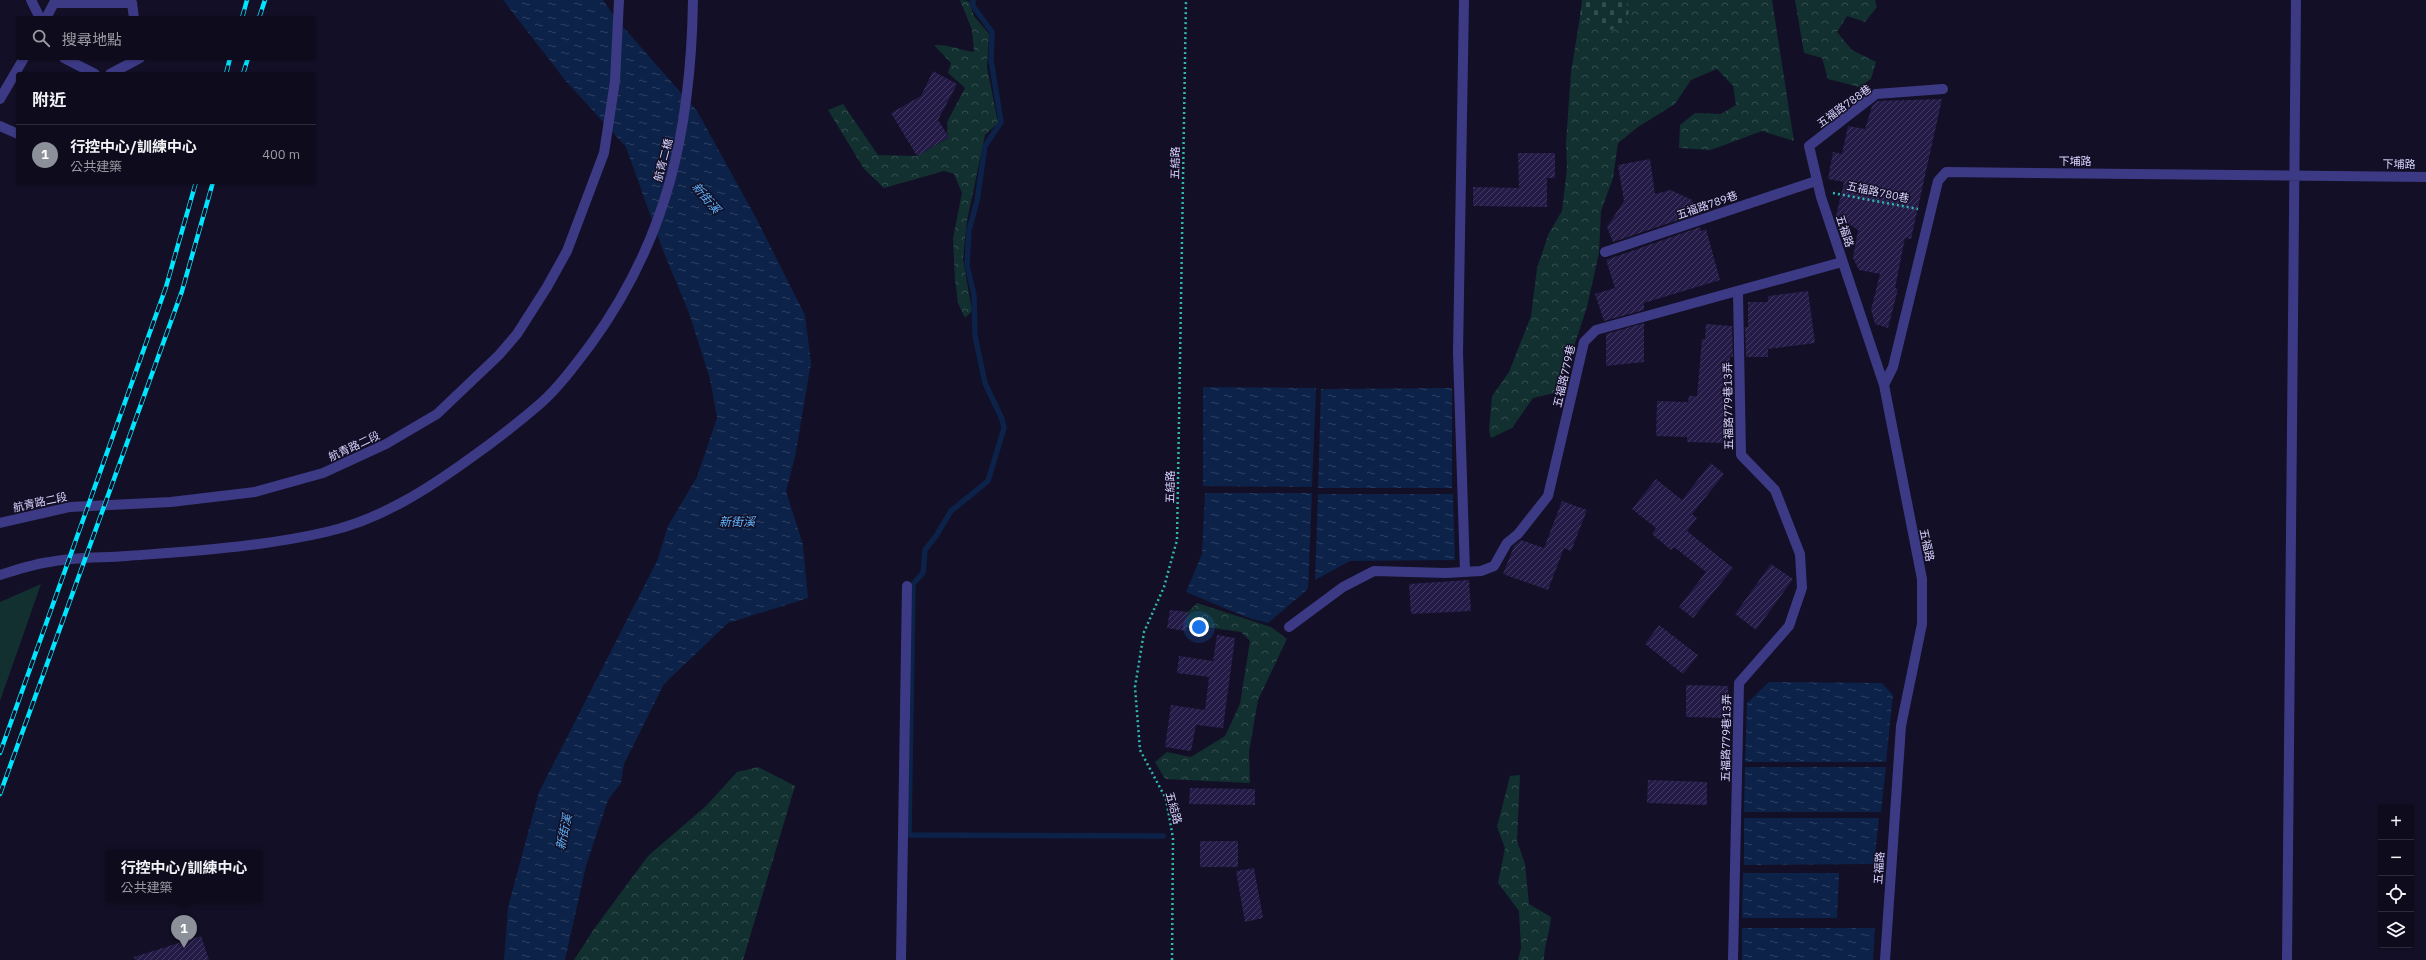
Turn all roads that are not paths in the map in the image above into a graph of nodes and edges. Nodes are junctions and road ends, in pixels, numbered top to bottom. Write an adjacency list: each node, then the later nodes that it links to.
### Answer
1 (31, 0): 6 (street)
2 (619, 0): 26 (street, 航青路二段)
3 (693, 0): 28 (street, 航青二橋)
4 (1464, 0): 27 (street)
5 (2296, 0): 19 (street)
6 (39, 16)
7 (47, 16): 8 (street)
8 (134, 16)
9 (23, 60): 15 (street)
10 (68, 60): 12 (street)
11 (136, 60): 13 (street)
12 (91, 72)
13 (114, 72)
14 (1943, 89): 18 (street, 五福路788巷)
15 (0, 99)
16 (0, 126): 17 (street)
17 (16, 133)
18 (1809, 146): 21 (street, 五福路)
19 (2294, 174): 20 (street, 下埔路); 25 (street, 下埔路); 34 (street)
20 (2426, 177)
21 (1816, 181): 22 (street, 五福路789巷); 23 (street, 五福路)
22 (1605, 252)
23 (1842, 262): 24 (street, 五福路779巷); 25 (street, 五福路)
24 (1738, 292): 27 (street, 五福路779巷); 32 (street, 五福路779巷13弄)
25 (1884, 385): 33 (street, 五福路)
26 (0, 523)
27 (1466, 572): 30 (street, 五福路779巷)
28 (0, 575)
29 (907, 586): 31 (street)
30 (1289, 627)
31 (901, 960)
32 (1733, 960)
33 (1885, 960)
34 (2287, 960)

